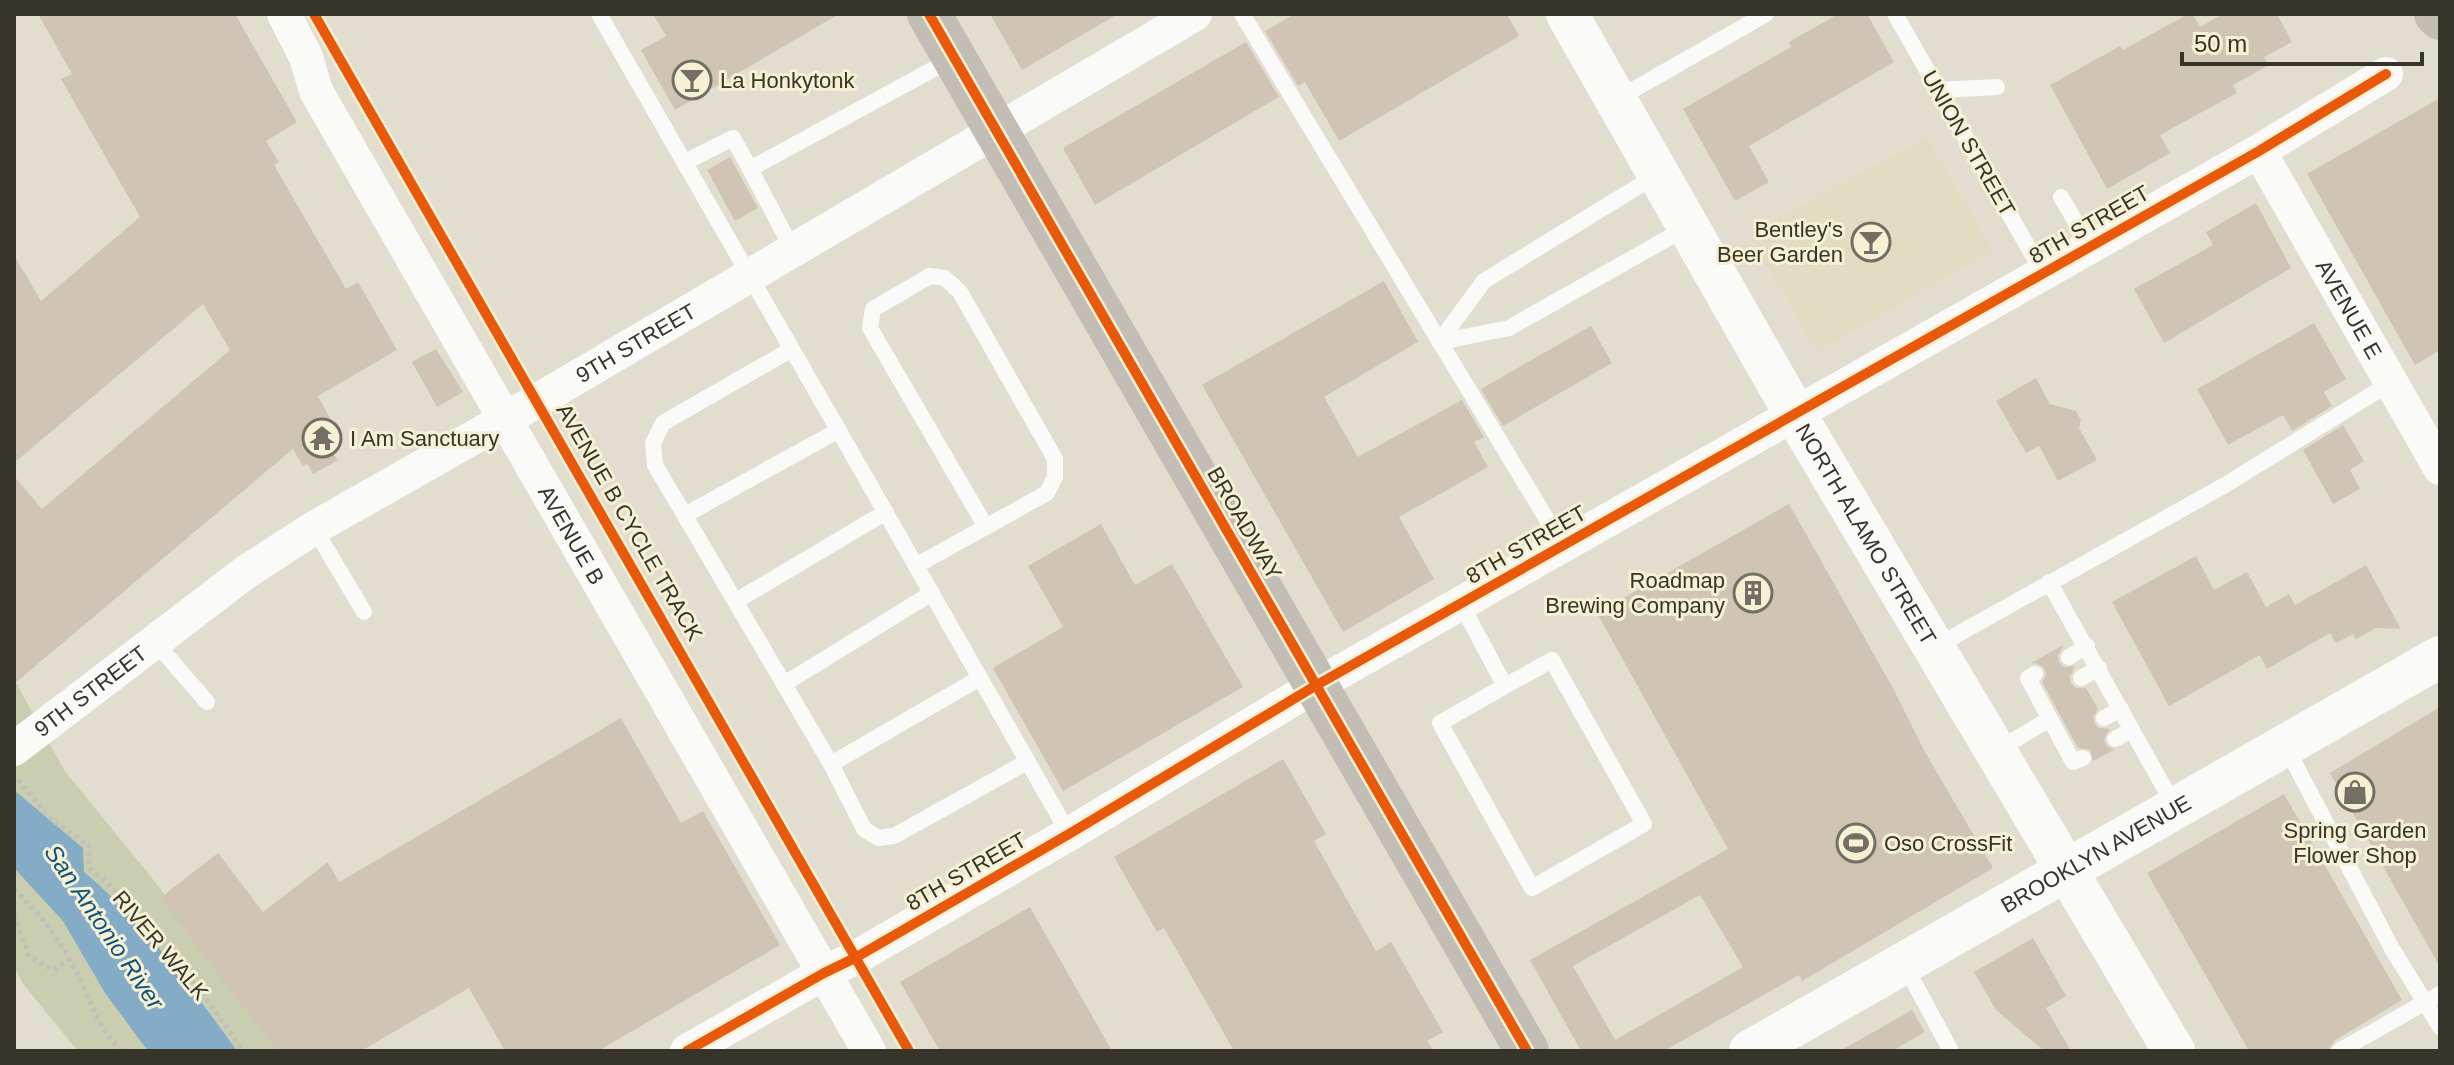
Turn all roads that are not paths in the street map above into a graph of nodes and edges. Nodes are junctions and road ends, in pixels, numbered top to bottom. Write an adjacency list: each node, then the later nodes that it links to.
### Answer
1 (284, 14): 29 (street, AVENUE B)
2 (599, 14): 16 (lane)
3 (929, 14): 9 (main road, BROADWAY)
4 (1195, 14): 14 (street, 9TH STREET)
5 (1242, 14): 25 (lane)
6 (1567, 14): 13 (street, NORTH ALAMO STREET)
7 (1766, 14): 13 (lane)
8 (1895, 14): 12 (lane, UNION STREET)
9 (954, 58): 14 (main road, BROADWAY); 17 (lane)
10 (2386, 74): 15 (street, 8TH STREET)
11 (1997, 87): 12 (lane)
12 (1939, 90): 23 (lane, UNION STREET)
13 (1616, 100): 18 (street, NORTH ALAMO STREET)
14 (996, 130): 22 (street, 9TH STREET); 53 (main road, BROADWAY)
15 (2259, 151): 21 (street, 8TH STREET); 27 (street, AVENUE E)
16 (685, 162): 17 (lane); 24 (lane)
17 (750, 169): 22 (lane)
18 (1658, 174): 20 (street, NORTH ALAMO STREET); 25 (lane)
19 (2061, 197): 21 (lane)
20 (1689, 227): 25 (lane); 28 (street, NORTH ALAMO STREET)
21 (2090, 246): 23 (street, 8TH STREET)
22 (793, 250): 24 (street, 9TH STREET)
23 (2043, 273): 28 (street, 8TH STREET)
24 (749, 275): 26 (lane); 29 (street, 9TH STREET)
25 (1439, 342): 36 (lane)
26 (792, 349): 30 (lane); 33 (lane)
27 (2392, 382): 31 (street, AVENUE E); 38 (lane)
28 (1795, 414): 36 (street, 8TH STREET); 45 (street, NORTH ALAMO STREET)
29 (506, 419): 35 (street, 9TH STREET); 71 (street, AVENUE B)
30 (839, 430): 32 (lane); 33 (lane)
31 (2440, 468)
32 (886, 512): 37 (lane); 40 (lane)
33 (685, 515): 40 (lane)
34 (986, 527): 34 (lane); 37 (lane)
35 (314, 528): 42 (lane); 43 (street, 9TH STREET)
36 (1563, 546): 41 (street, 8TH STREET)
37 (917, 565): 39 (lane)
38 (2049, 582): 44 (lane); 45 (lane)
39 (932, 593): 51 (lane); 52 (lane)
40 (736, 601): 52 (lane)
41 (1461, 604): 53 (street, 8TH STREET); 54 (lane)
42 (364, 612)
43 (154, 641): 55 (lane); 61 (street, 9TH STREET)
44 (2087, 646): 46 (lane); 48 (lane)
45 (1935, 647): 63 (street, NORTH ALAMO STREET)
46 (2069, 657)
47 (2440, 657): 62 (street, BROOKLYN AVENUE)
48 (2099, 668): 50 (lane); 56 (lane)
49 (2035, 674): 58 (lane)
50 (2081, 678)
51 (978, 679): 65 (lane); 66 (lane)
52 (784, 684): 66 (lane)
53 (1315, 686): 68 (street, 8TH STREET); 76 (main road, BROADWAY)
54 (1505, 686): 54 (lane)
55 (207, 702)
56 (2121, 709): 57 (lane); 59 (lane)
57 (2104, 718)
58 (2050, 719): 63 (lane); 64 (lane)
59 (2132, 730): 60 (lane); 67 (lane)
60 (2115, 739)
61 (23, 742)
62 (2285, 745): 67 (street, BROOKLYN AVENUE); 72 (lane)
63 (1997, 750): 69 (street, NORTH ALAMO STREET)
64 (2083, 758)
65 (1027, 762): 66 (lane); 68 (lane)
66 (831, 764)
67 (2176, 808): 69 (street, BROOKLYN AVENUE)
68 (1069, 834): 71 (street, 8TH STREET)
69 (2068, 869): 70 (street, BROOKLYN AVENUE); 79 (street, NORTH ALAMO STREET)
70 (1904, 963): 77 (street, BROOKLYN AVENUE); 78 (lane)
71 (824, 973): 74 (street, 8TH STREET); 75 (street, AVENUE B)
72 (2433, 998): 73 (lane); 80 (lane)
73 (2440, 1027)
74 (687, 1051)
75 (869, 1051)
76 (1527, 1051)
77 (1750, 1051)
78 (1951, 1051)
79 (2174, 1051)
80 (2339, 1051)

